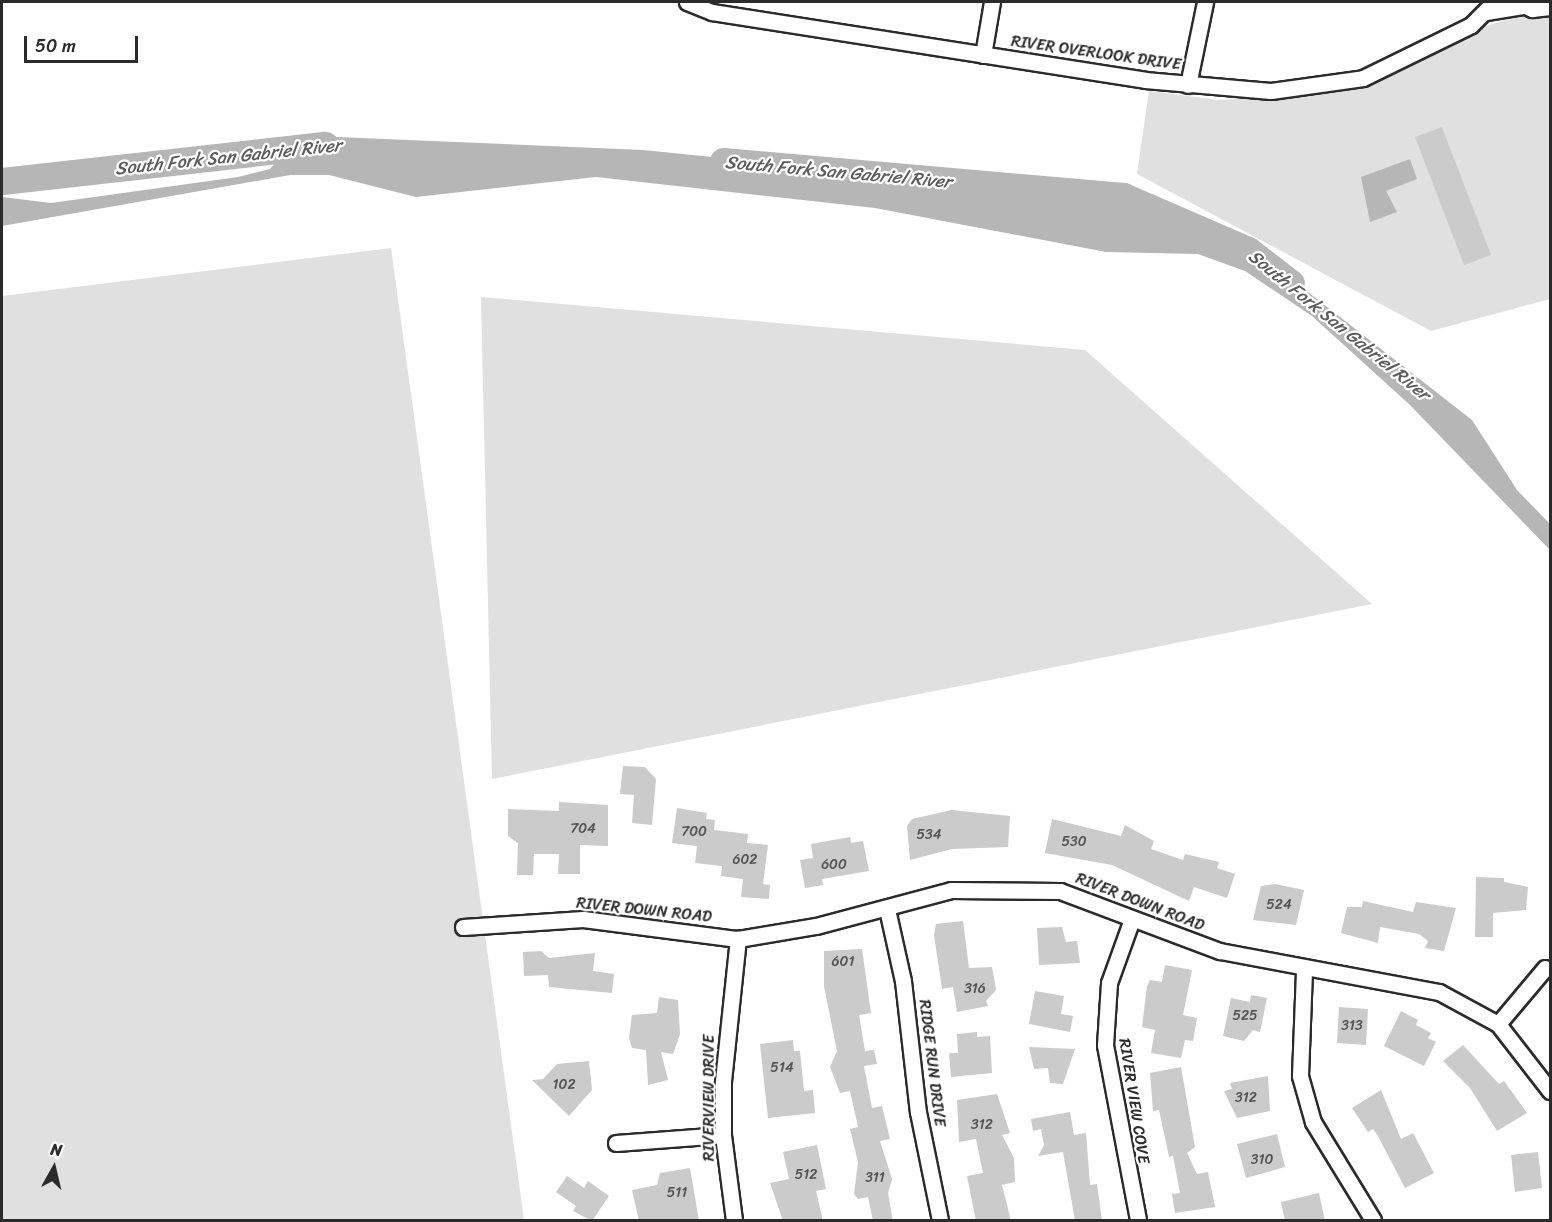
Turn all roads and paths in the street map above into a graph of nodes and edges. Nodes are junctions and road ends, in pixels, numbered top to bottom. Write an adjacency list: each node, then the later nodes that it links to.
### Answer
1 (687, 2): 6 (street, RIVER OVERLOOK DRIVE)
2 (992, 2): 8 (street)
3 (1204, 2): 9 (street)
4 (1520, 4): 5 (street, RIVER OVERLOOK DRIVE); 7 (street, RIVER OVERLOOK DRIVE)
5 (1551, 6)
6 (713, 7): 8 (street, RIVER OVERLOOK DRIVE)
7 (1490, 7): 9 (street, RIVER OVERLOOK DRIVE)
8 (983, 55): 9 (street, RIVER OVERLOOK DRIVE)
9 (1188, 85)
10 (887, 909): 11 (street, RIVER DOWN ROAD); 13 (street, RIVER DOWN ROAD); 21 (street, RIDGE RUN DRIVE)
11 (1132, 919): 15 (street, RIVER DOWN ROAD); 22 (street, RIVER VIEW COVE)
12 (463, 927): 13 (street, RIVER DOWN ROAD)
13 (738, 939): 18 (street, RIVERVIEW DRIVE)
14 (1545, 969): 16 (street)
15 (1304, 971): 16 (street, RIVER DOWN ROAD); 23 (street)
16 (1498, 1024): 17 (street, RIVER DOWN ROAD)
17 (1551, 1091)
18 (723, 1135): 19 (street); 20 (street, RIVERVIEW DRIVE)
19 (616, 1143)
20 (734, 1221)
21 (940, 1221)
22 (1138, 1221)
23 (1374, 1221)

